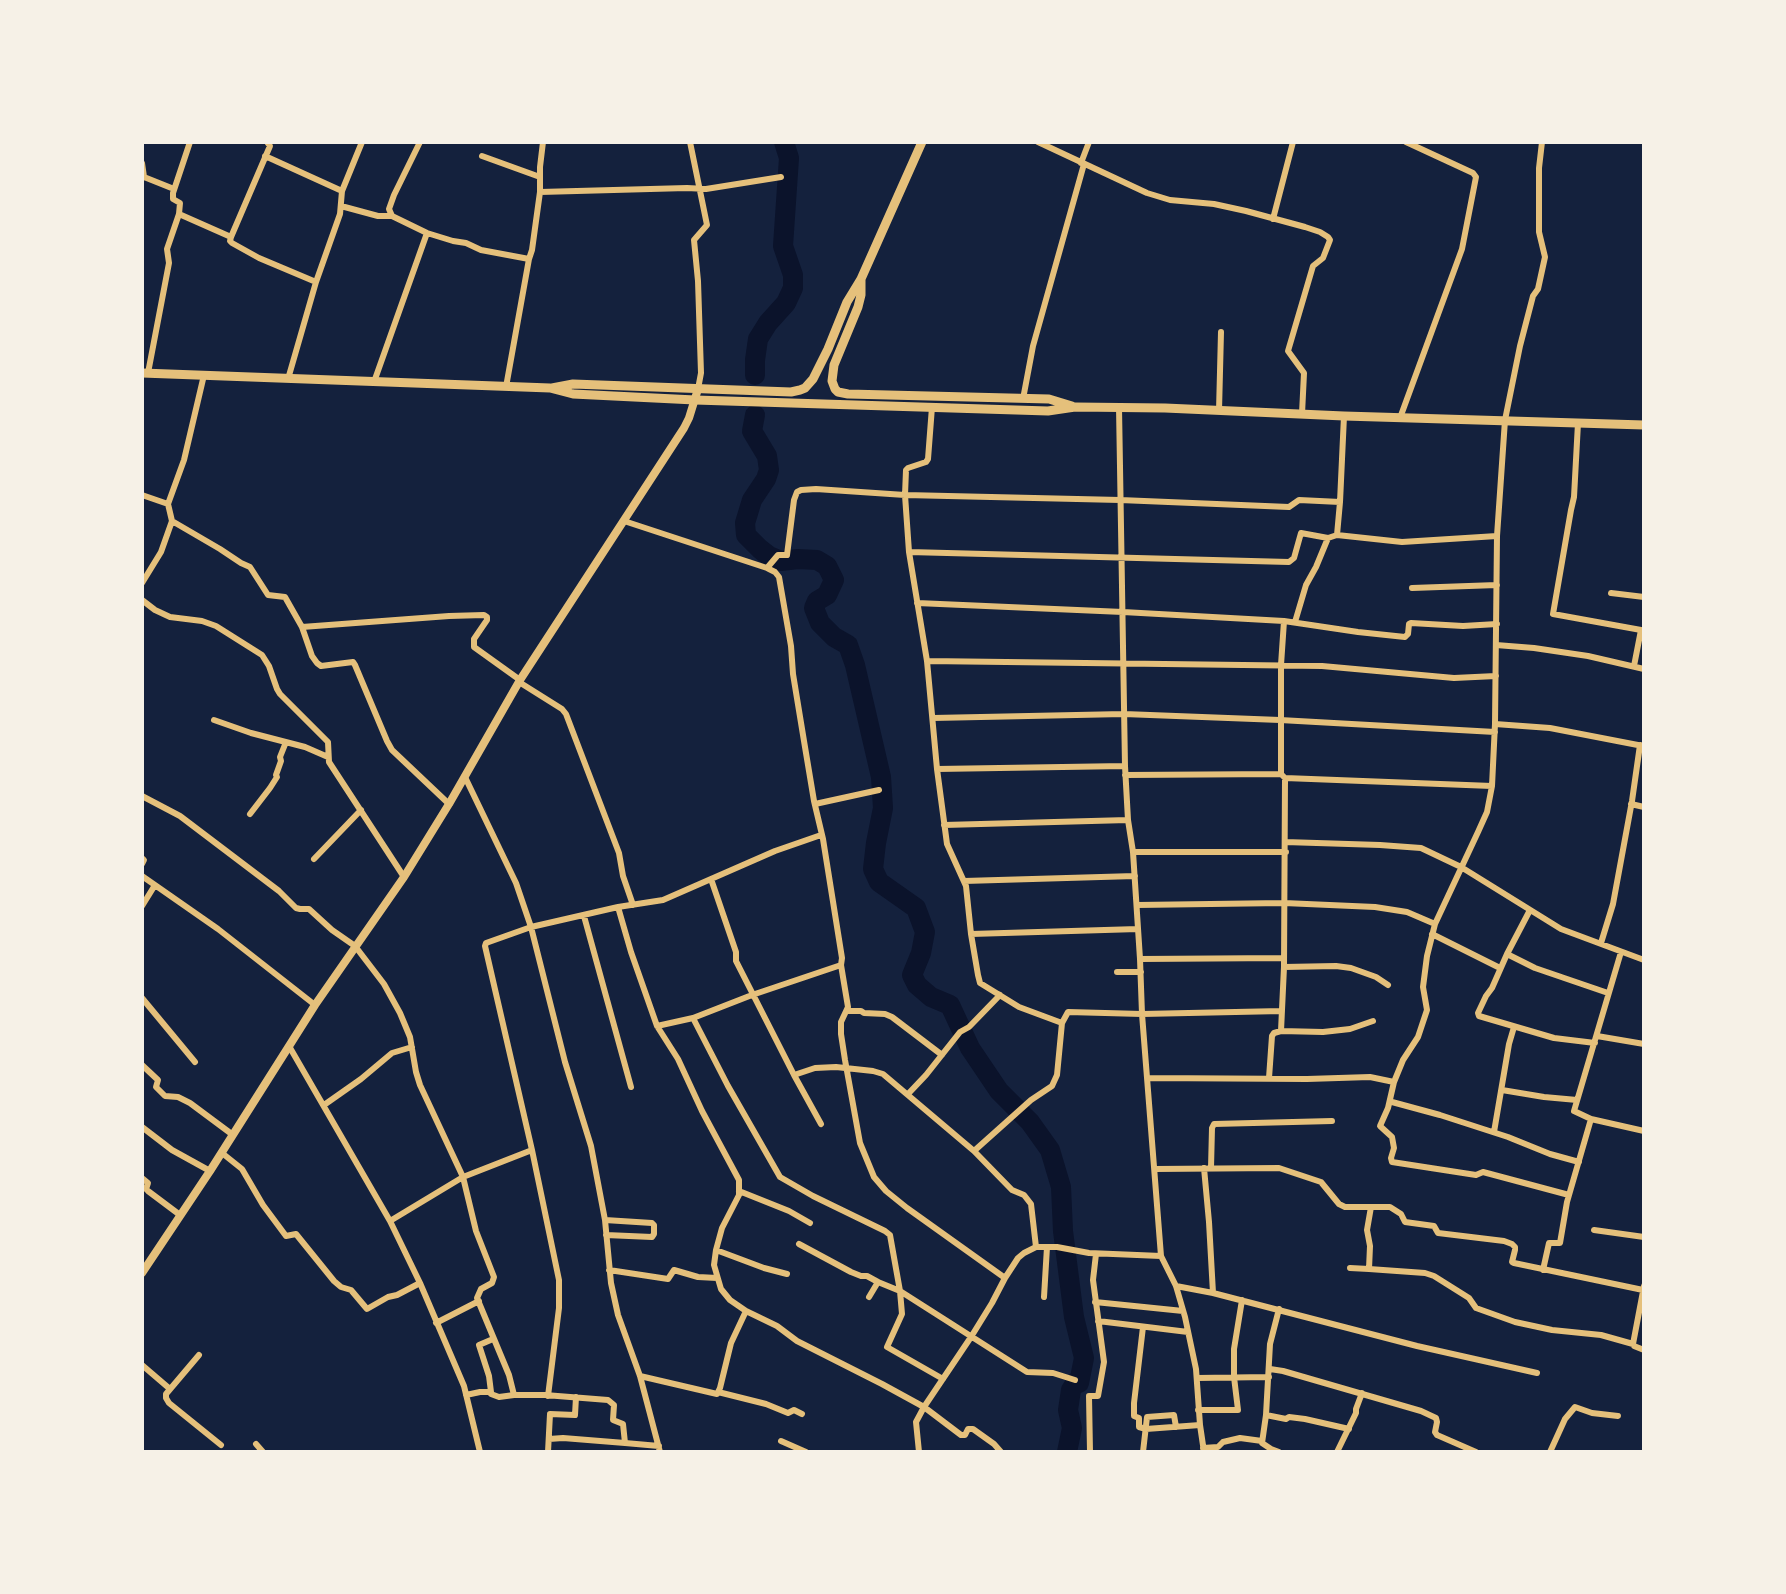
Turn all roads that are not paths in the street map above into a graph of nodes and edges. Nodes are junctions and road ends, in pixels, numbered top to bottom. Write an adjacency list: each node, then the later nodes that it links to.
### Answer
1 (190, 142): 20 (street)
2 (267, 142): 13 (street)
3 (362, 142): 22 (street)
4 (420, 142): 26 (street)
5 (543, 142): 17 (street)
6 (690, 142): 21 (street)
7 (922, 142): 31 (main road)
8 (1038, 142): 16 (street)
9 (1089, 142): 16 (street)
10 (1293, 142): 27 (street)
11 (1406, 142): 49 (street)
12 (1542, 142): 50 (street)
13 (265, 156): 22 (street); 29 (street)
14 (482, 156): 17 (street)
15 (142, 163): 19 (street)
16 (1082, 167): 27 (street); 41 (street)
17 (540, 177): 23 (street)
18 (782, 177): 21 (street)
19 (143, 178): 20 (street)
20 (174, 189): 25 (street)
21 (700, 189): 23 (street); 40 (street)
22 (342, 191): 24 (street)
23 (540, 192): 30 (street)
24 (342, 206): 26 (street); 32 (street)
25 (178, 214): 29 (street); 34 (street)
26 (392, 216): 28 (street)
27 (1273, 219): 47 (street)
28 (427, 233): 30 (street); 37 (street)
29 (231, 237): 32 (street)
30 (529, 259): 38 (street)
31 (861, 279): 40 (main road); 41 (main road)
32 (316, 282): 36 (street)
33 (1221, 332): 46 (street)
34 (145, 373): 35 (main road)
35 (204, 375): 36 (main road); 57 (street)
36 (288, 379): 37 (main road)
37 (374, 382): 38 (main road)
38 (506, 387): 39 (main road)
39 (550, 388): 40 (main road); 42 (main road)
40 (698, 389): 42 (main road)
41 (1023, 399): 44 (main road)
42 (695, 400): 43 (main road); 59 (main road)
43 (932, 407): 44 (main road); 54 (street)
44 (1075, 407): 45 (main road)
45 (1119, 407): 46 (main road); 55 (street)
46 (1218, 411): 47 (main road)
47 (1302, 414): 48 (main road)
48 (1344, 416): 49 (main road); 56 (street)
49 (1400, 418): 50 (main road)
50 (1505, 420): 51 (main road); 61 (street)
51 (1578, 423): 52 (main road); 78 (street)
52 (1644, 425)
53 (142, 495): 57 (street)
54 (905, 495): 55 (street); 63 (street); 65 (street)
55 (1120, 500): 56 (street); 64 (street)
56 (1340, 502): 60 (street)
57 (168, 504): 58 (street)
58 (172, 521): 66 (street); 77 (street)
59 (624, 521): 65 (street); 86 (main road)
60 (1337, 535): 61 (street); 62 (street)
61 (1497, 536): 67 (street)
62 (1328, 538): 64 (street); 75 (street)
63 (909, 552): 64 (street); 72 (street)
64 (1122, 557): 73 (street)
65 (767, 568): 105 (street)
66 (142, 583)
67 (1497, 585): 68 (street); 76 (street)
68 (1412, 588)
69 (1611, 592): 70 (street)
70 (1644, 597)
71 (142, 600): 95 (street)
72 (916, 603): 73 (street); 80 (street)
73 (1123, 612): 74 (street); 81 (street)
74 (1284, 621): 75 (street); 82 (street)
75 (1295, 622): 76 (street)
76 (1497, 624): 79 (street)
77 (302, 627): 86 (street); 104 (street)
78 (1642, 635): 83 (street)
79 (1497, 645): 83 (street); 85 (street)
80 (927, 661): 81 (street); 88 (street)
81 (1124, 665): 82 (street); 87 (street)
82 (1281, 665): 85 (street); 90 (street)
83 (1634, 666): 84 (street)
84 (1644, 669)
85 (1496, 676): 91 (street)
86 (520, 681): 100 (main road); 127 (street)
87 (1124, 714): 88 (street); 90 (street); 96 (street)
88 (933, 718): 97 (street)
89 (214, 720): 93 (street)
90 (1280, 720): 92 (street); 99 (street)
91 (1496, 724): 92 (street); 94 (street)
92 (1495, 732): 101 (street)
93 (286, 742): 95 (street); 109 (street)
94 (1642, 746): 106 (street)
95 (328, 757): 108 (street)
96 (1125, 766): 97 (street); 98 (street)
97 (937, 769): 111 (street)
98 (1125, 775): 99 (street); 110 (street)
99 (1283, 776): 101 (street); 113 (street)
100 (465, 777): 104 (main road); 134 (street)
101 (1492, 786): 119 (street)
102 (879, 790): 105 (street)
103 (142, 796): 139 (street)
104 (449, 804): 122 (main road)
105 (815, 804): 112 (street)
106 (1631, 804): 107 (street); 138 (street)
107 (1644, 807)
108 (361, 810): 117 (street); 122 (street)
109 (250, 814)
110 (1128, 820): 111 (street); 114 (street)
111 (944, 825): 124 (street)
112 (821, 835): 123 (street); 145 (street)
113 (1285, 842): 115 (street); 119 (street)
114 (1133, 852): 115 (street); 121 (street)
115 (1286, 852): 126 (street)
116 (142, 858): 118 (street)
117 (314, 859)
118 (142, 864)
119 (1461, 867): 131 (street); 133 (street)
120 (142, 876): 125 (street)
121 (1135, 876): 124 (street); 128 (street)
122 (404, 877): 139 (main road)
123 (711, 879): 127 (street); 153 (street)
124 (964, 881): 136 (street)
125 (155, 885): 129 (street); 155 (street)
126 (1284, 903): 128 (street); 133 (street); 142 (street)
127 (633, 905): 130 (street)
128 (1137, 905): 135 (street)
129 (142, 906)
130 (618, 907): 132 (street); 162 (street)
131 (1530, 910): 138 (street); 141 (street)
132 (584, 916): 134 (street); 177 (street)
133 (1435, 924): 137 (street)
134 (531, 927): 190 (street); 203 (street)
135 (1138, 929): 136 (street); 143 (street)
136 (971, 934): 152 (street)
137 (1432, 934): 147 (street); 176 (street)
138 (1600, 943): 140 (street)
139 (355, 946): 155 (main road); 168 (street)
140 (1621, 951): 144 (street); 151 (street)
141 (1507, 954): 147 (street); 151 (street)
142 (1284, 957): 143 (street); 146 (street)
143 (1140, 959): 149 (street)
144 (1644, 960)
145 (841, 965): 153 (street); 156 (street)
146 (1284, 967): 150 (street); 157 (street)
147 (1500, 968): 163 (street)
148 (1117, 972): 149 (street)
149 (1141, 972): 158 (street)
150 (1388, 984)
151 (1608, 993): 165 (street)
152 (1000, 994): 161 (street); 169 (street)
153 (752, 995): 159 (street); 173 (street)
154 (142, 998): 170 (street)
155 (315, 1005): 167 (main road)
156 (847, 1011): 169 (street); 172 (street)
157 (1282, 1011): 158 (street); 164 (street)
158 (1142, 1014): 161 (street); 174 (street)
159 (693, 1018): 162 (street); 227 (street)
160 (1373, 1021): 164 (street)
161 (1062, 1023): 191 (street)
162 (657, 1026): 199 (street)
163 (1514, 1027): 165 (street); 178 (street)
164 (1281, 1030): 175 (street)
165 (1596, 1040): 166 (street); 180 (street)
166 (1644, 1044)
167 (289, 1046): 182 (street); 189 (main road)
168 (412, 1047): 182 (street); 197 (street)
169 (942, 1055): 179 (street)
170 (195, 1062)
171 (142, 1065): 189 (street)
172 (847, 1070): 173 (street); 179 (street); 222 (street)
173 (794, 1076): 185 (street)
174 (1148, 1078): 175 (street); 194 (street)
175 (1269, 1078): 176 (street)
176 (1394, 1082): 200 (street)
177 (631, 1087)
178 (1502, 1090): 180 (street); 188 (street)
179 (908, 1094): 191 (street)
180 (1577, 1100): 183 (street)
181 (1392, 1101): 188 (street)
182 (324, 1105): 204 (street)
183 (1591, 1119): 187 (street); 193 (street)
184 (1332, 1121): 195 (street)
185 (821, 1124)
186 (142, 1127): 196 (street)
187 (1644, 1131)
188 (1494, 1132): 193 (street)
189 (233, 1135): 192 (main road)
190 (532, 1150): 197 (street); 261 (street)
191 (974, 1151): 210 (street)
192 (222, 1153): 196 (main road); 224 (street)
193 (1578, 1161): 200 (street)
194 (1155, 1168): 195 (street); 214 (street)
195 (1207, 1168): 201 (street); 228 (street)
196 (210, 1171): 202 (main road)
197 (463, 1177): 204 (street); 232 (street)
198 (142, 1178): 202 (street)
199 (740, 1191): 205 (street); 212 (street)
200 (1569, 1195): 218 (street)
201 (1371, 1207): 216 (street); 218 (street)
202 (180, 1215): 219 (main road)
203 (605, 1220): 207 (street); 207 (street)
204 (390, 1221): 224 (street)
205 (810, 1223)
206 (1594, 1230): 208 (street)
207 (606, 1235): 217 (street)
208 (1644, 1237)
209 (799, 1244): 223 (street)
210 (1036, 1247): 211 (street); 222 (street)
211 (1047, 1247): 213 (street); 230 (street)
212 (716, 1250): 220 (street); 221 (street)
213 (1096, 1254): 214 (street); 233 (street)
214 (1161, 1256): 225 (street)
215 (1350, 1268): 216 (street)
216 (1369, 1269): 243 (street)
217 (609, 1270): 221 (street); 249 (street)
218 (1543, 1270): 226 (street)
219 (142, 1273)
220 (787, 1274)
221 (717, 1278): 235 (street)
222 (1005, 1278): 241 (street)
223 (878, 1282): 227 (street); 229 (street)
224 (420, 1283): 238 (street)
225 (1176, 1286): 228 (street); 236 (street)
226 (1643, 1288): 243 (street)
227 (900, 1291): 241 (street); 253 (street)
228 (1213, 1293): 231 (street)
229 (869, 1297)
230 (1044, 1297)
231 (1242, 1300): 234 (street); 250 (street)
232 (479, 1301): 238 (street); 242 (street)
233 (1095, 1302): 236 (street); 237 (street)
234 (1279, 1309): 247 (street); 248 (street)
235 (746, 1311): 257 (street); 263 (street)
236 (1183, 1311): 240 (street)
237 (1098, 1321): 239 (street); 286 (street)
238 (436, 1323): 259 (street)
239 (1143, 1328): 240 (street); 270 (street)
240 (1188, 1332): 252 (street)
241 (971, 1337): 253 (street); 254 (street)
242 (493, 1339): 256 (street); 260 (street)
243 (1633, 1344): 244 (street)
244 (1644, 1350)
245 (199, 1355): 255 (street)
246 (142, 1365): 255 (street)
247 (1270, 1369): 251 (street); 258 (street)
248 (1537, 1373)
249 (640, 1376): 257 (street); 278 (street)
250 (1234, 1377): 251 (street); 252 (street); 264 (street)
251 (1269, 1377): 266 (street)
252 (1197, 1378): 264 (street)
253 (943, 1379): 263 (street)
254 (1075, 1380)
255 (170, 1389): 277 (street)
256 (490, 1392): 259 (street); 260 (street)
257 (718, 1392): 265 (street)
258 (1362, 1393): 271 (street); 290 (street)
259 (466, 1395): 281 (street)
260 (514, 1395): 261 (street)
261 (548, 1396): 262 (street)
262 (576, 1397): 272 (street); 275 (street)
263 (924, 1407): 284 (street); 285 (street)
264 (1198, 1410): 268 (street)
265 (802, 1414)
266 (1266, 1415): 271 (street); 273 (street)
267 (1618, 1416): 291 (street)
268 (1200, 1425): 269 (street); 279 (street)
269 (1176, 1427): 270 (street); 270 (street)
270 (1146, 1429): 287 (street)
271 (1349, 1429): 289 (street)
272 (549, 1439): 275 (street); 282 (street)
273 (1263, 1440): 279 (street); 288 (street)
274 (781, 1441): 283 (street)
275 (625, 1443): 278 (street)
276 (256, 1444): 280 (street)
277 (221, 1445)
278 (660, 1449)
279 (1203, 1450)
280 (263, 1452)
281 (480, 1452)
282 (548, 1452)
283 (806, 1452)
284 (919, 1452)
285 (1001, 1452)
286 (1090, 1452)
287 (1143, 1452)
288 (1279, 1452)
289 (1337, 1452)
290 (1476, 1452)
291 (1550, 1452)

